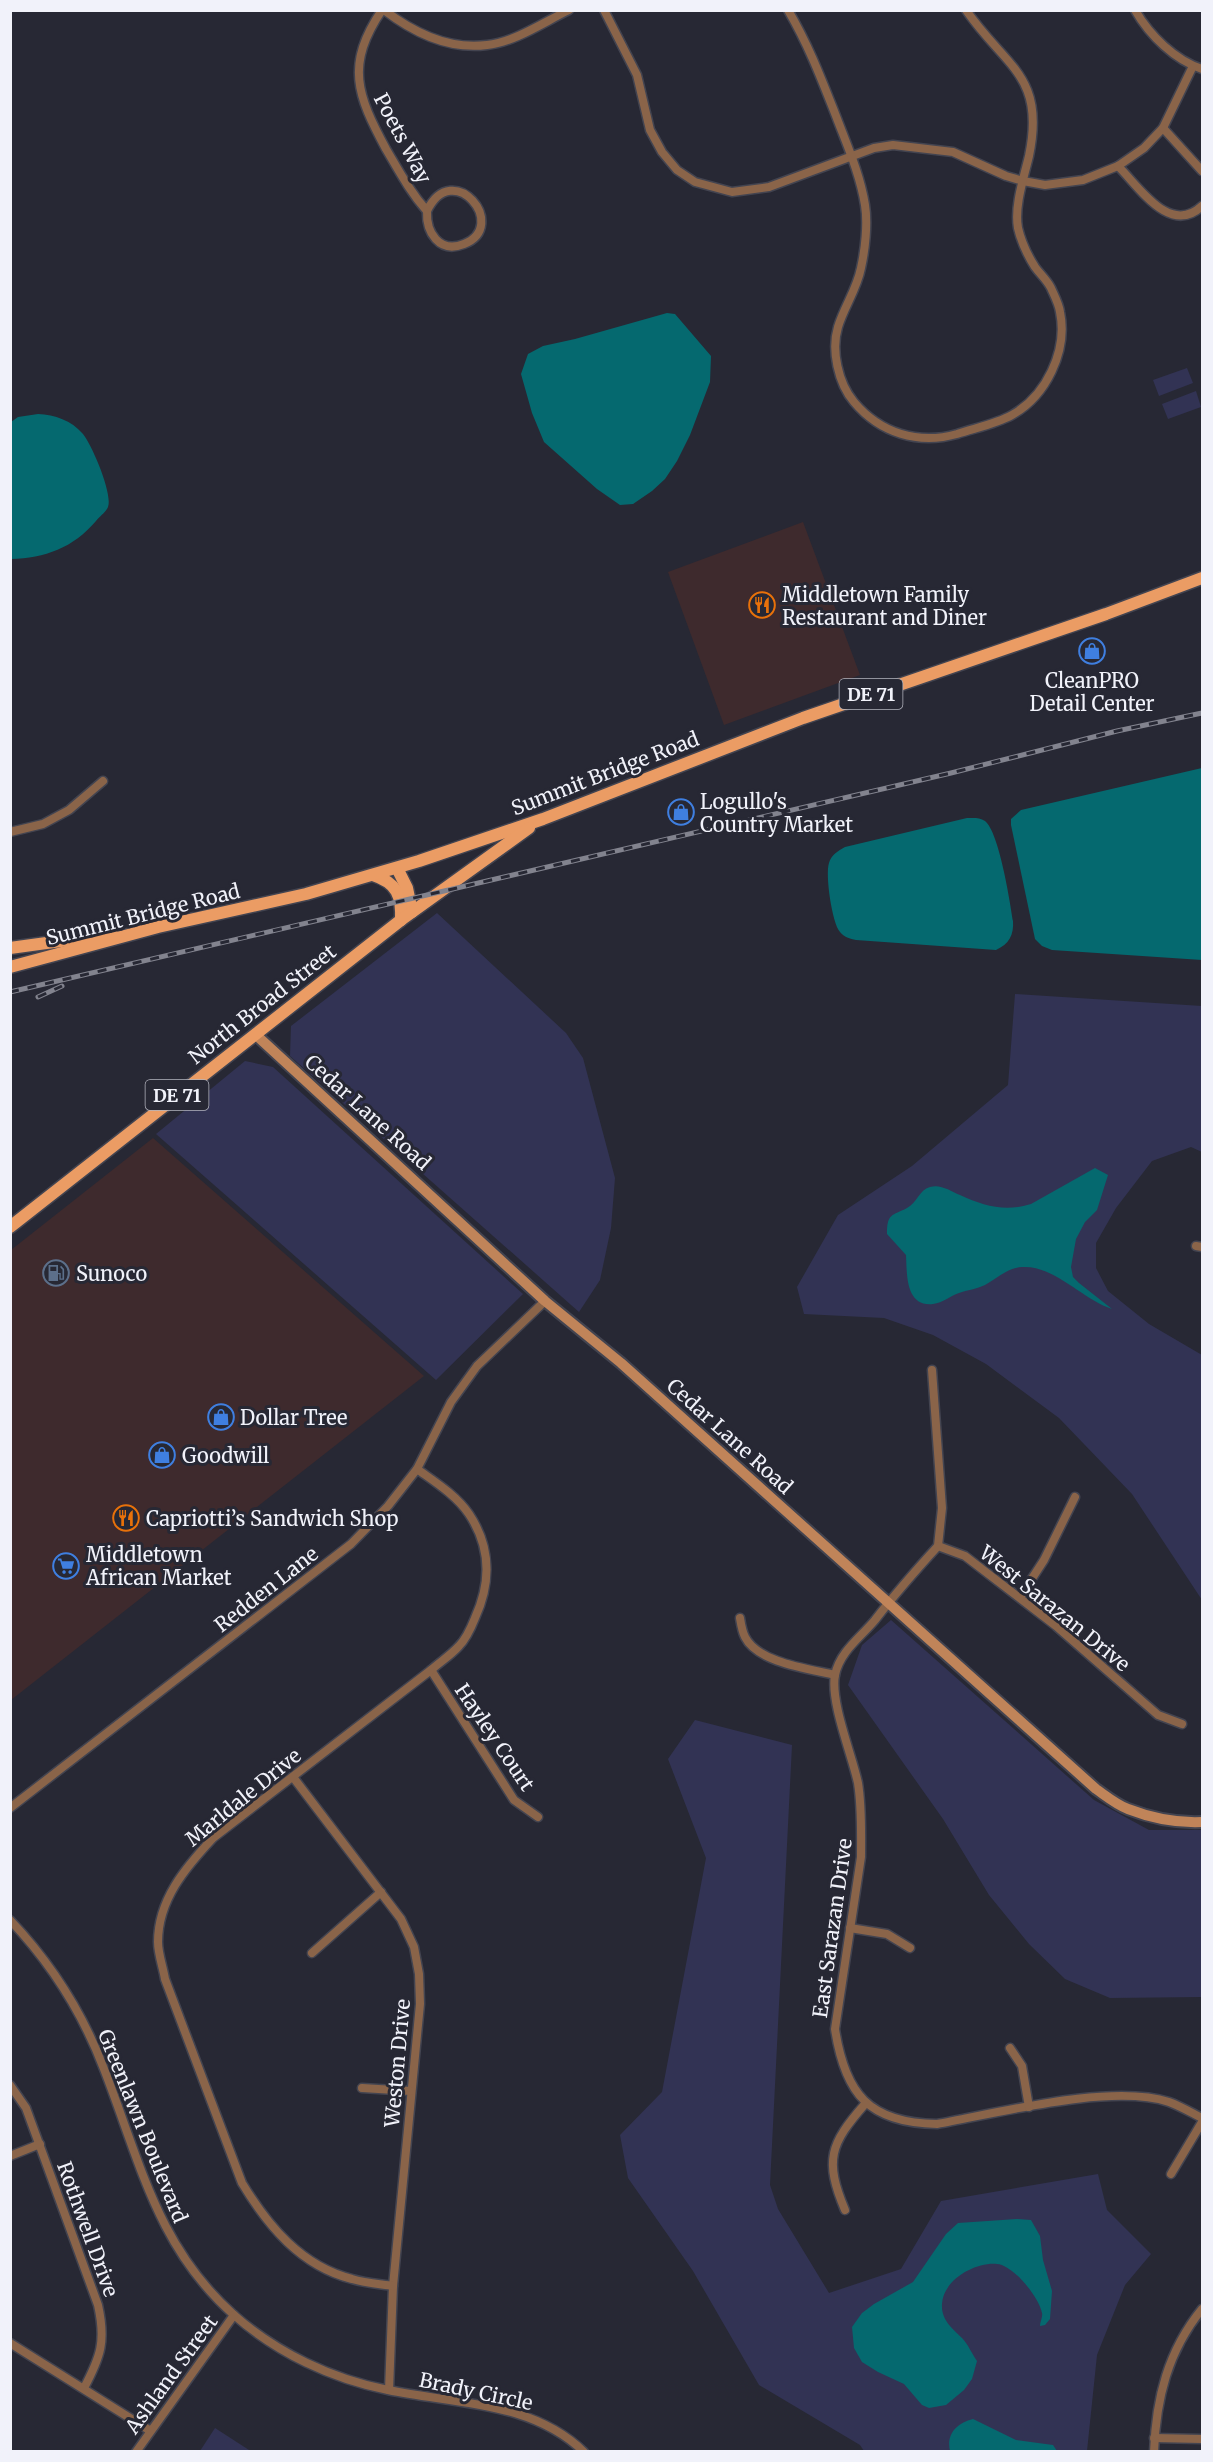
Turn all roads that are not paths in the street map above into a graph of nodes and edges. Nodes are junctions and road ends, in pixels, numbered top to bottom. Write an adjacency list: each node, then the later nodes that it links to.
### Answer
1 (383, 10): 2 (street); 14 (street, Poets Way)
2 (569, 10)
3 (604, 10): 9 (street)
4 (788, 10): 9 (street)
5 (966, 10): 12 (street)
6 (1136, 10): 7 (street)
7 (1198, 68): 8 (street)
8 (1163, 128): 10 (street); 11 (street)
9 (852, 157): 12 (street); 12 (street)
10 (1118, 166): 12 (street); 13 (street)
11 (1203, 171)
12 (1023, 181)
13 (1203, 206)
14 (427, 211): 14 (street, Poets Way)
15 (1203, 578): 17 (main road, Summit Bridge Road / DE 71)
16 (103, 781): 19 (street)
17 (543, 819): 20 (main road, Summit Bridge Road); 22 (main road, North Broad Street / DE 71)
18 (10, 822): 19 (street)
19 (12, 832)
20 (397, 868): 21 (main road, Summit Bridge Road); 22 (main road)
21 (373, 875): 22 (main road); 23 (main road, Summit Bridge Road)
22 (406, 916): 26 (main road, North Broad Street / DE 71)
23 (158, 927): 24 (main road); 25 (main road, Summit Bridge Road)
24 (10, 948)
25 (10, 967)
26 (255, 1034): 27 (main road, North Broad Street / DE 71); 28 (street, Cedar Lane Road)
27 (10, 1227)
28 (545, 1300): 30 (street, Redden Lane); 34 (street, Cedar Lane Road)
29 (932, 1370): 32 (street)
30 (417, 1469): 36 (street, Marldale Drive); 40 (street, Redden Lane)
31 (1076, 1497): 33 (street)
32 (938, 1546): 33 (street, West Sarazan Drive); 34 (street)
33 (1020, 1597): 38 (street, West Sarazan Drive)
34 (887, 1602): 37 (street); 42 (street, Cedar Lane Road)
35 (740, 1618): 37 (street)
36 (431, 1670): 39 (street, Marldale Drive); 41 (street, Hayley Court)
37 (835, 1676): 45 (street, East Sarazan Drive)
38 (1182, 1724)
39 (293, 1777): 43 (street, Weston Drive); 59 (street, Marldale Drive)
40 (10, 1808)
41 (538, 1817)
42 (1203, 1822)
43 (381, 1892): 47 (street); 51 (street, Weston Drive)
44 (10, 1920): 61 (street, Greenlawn Boulevard)
45 (850, 1928): 46 (street); 52 (street, East Sarazan Drive)
46 (910, 1948)
47 (312, 1953)
48 (1010, 2048): 53 (street)
49 (10, 2085): 55 (street, Rothwell Drive)
50 (362, 2088): 51 (street)
51 (411, 2091): 59 (street, Weston Drive)
52 (866, 2104): 53 (street); 58 (street)
53 (1029, 2107): 54 (street)
54 (1203, 2120): 57 (street)
55 (40, 2144): 56 (street); 63 (street, Rothwell Drive)
56 (10, 2156)
57 (1171, 2174)
58 (845, 2210)
59 (393, 2286): 64 (street, Weston Drive)
60 (1203, 2309): 66 (street)
61 (234, 2315): 64 (street, Greenlawn Boulevard); 65 (street, Ashland Street)
62 (10, 2343): 63 (street)
63 (84, 2388): 65 (street)
64 (389, 2390): 69 (street, Brady Circle)
65 (149, 2430): 68 (street, Ashland Street)
66 (1154, 2438): 67 (street); 70 (street)
67 (1203, 2439)
68 (136, 2451)
69 (584, 2451)
70 (1154, 2451)

